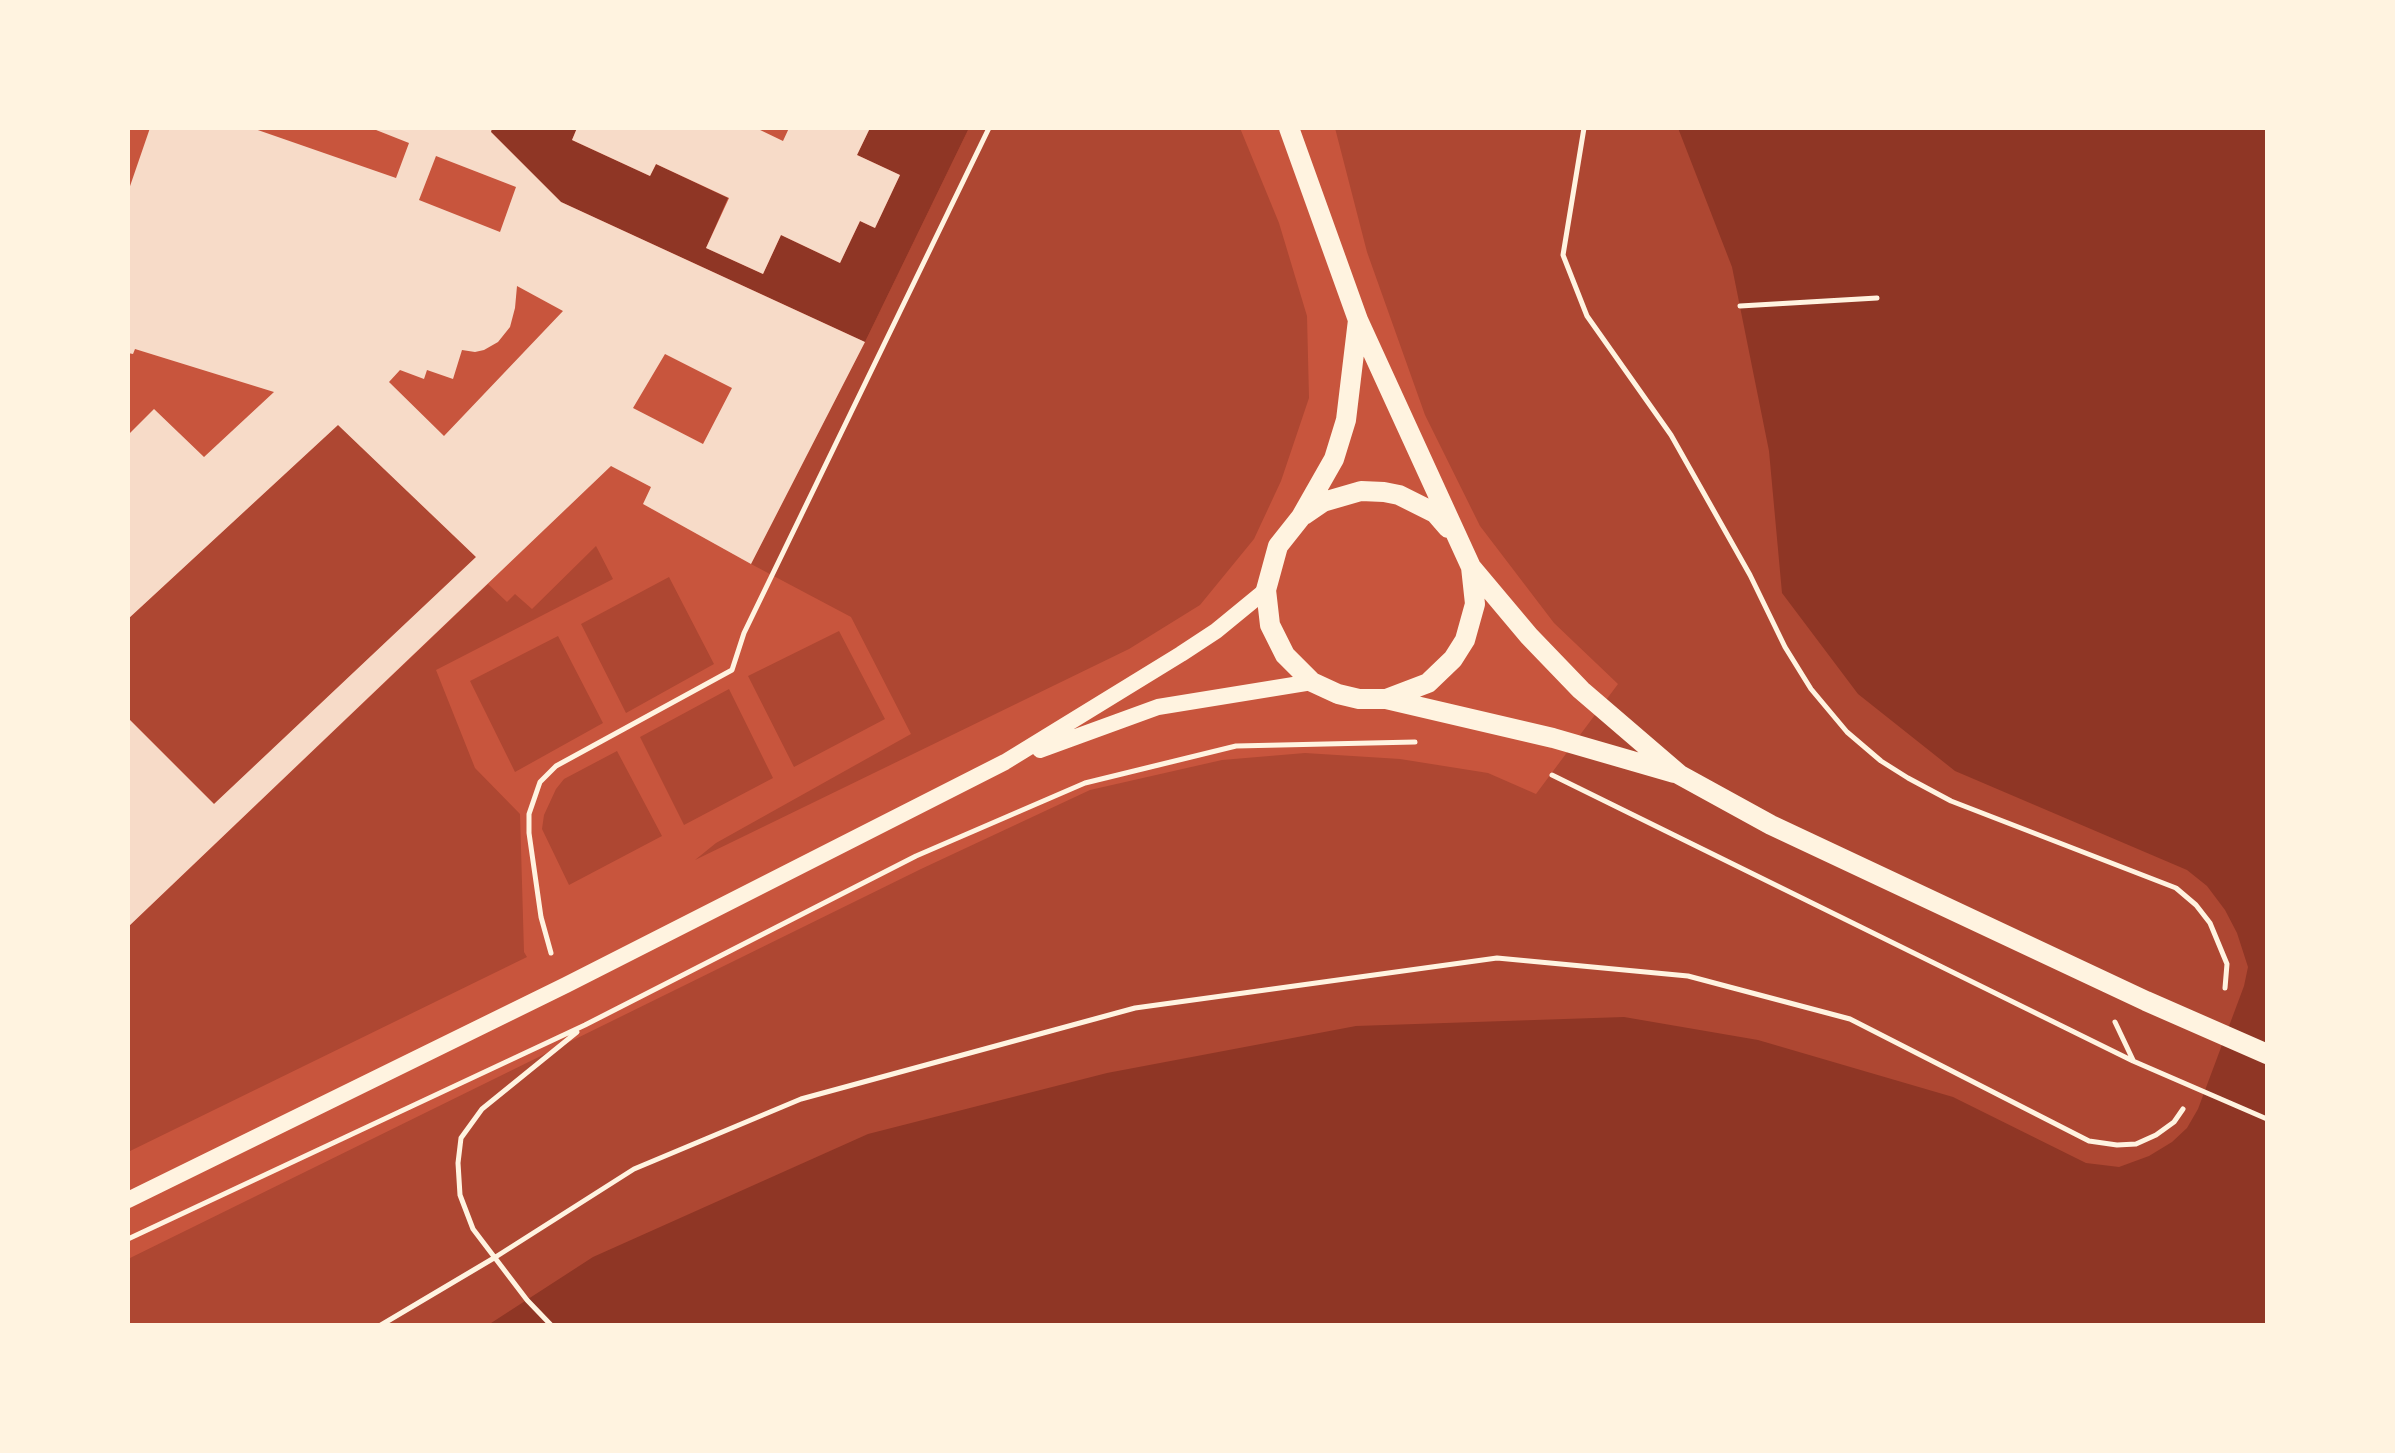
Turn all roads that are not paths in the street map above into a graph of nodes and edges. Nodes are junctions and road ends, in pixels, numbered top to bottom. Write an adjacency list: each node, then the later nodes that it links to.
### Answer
1 (1289, 128): 2 (main road)
2 (1358, 320): 3 (main road); 4 (main road)
3 (1301, 517): 4 (main road); 6 (main road)
4 (1459, 541): 5 (main road)
5 (1471, 567): 8 (main road); 10 (main road)
6 (1266, 590): 7 (main road); 9 (main road)
7 (1312, 682): 8 (main road); 9 (main road)
8 (1386, 699): 10 (main road)
9 (1005, 762): 12 (main road)
10 (1680, 775): 11 (main road)
11 (2267, 1054)
12 (128, 1200)

